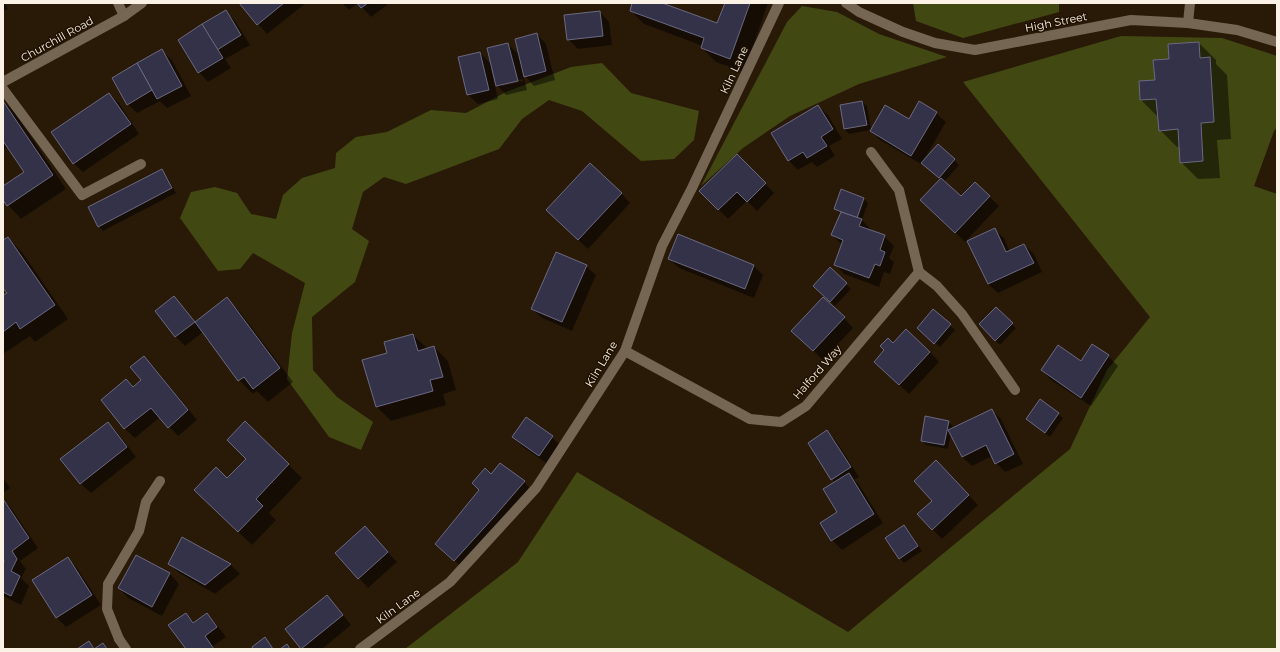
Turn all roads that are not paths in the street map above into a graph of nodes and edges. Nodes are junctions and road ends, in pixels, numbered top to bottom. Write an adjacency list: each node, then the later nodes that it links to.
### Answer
1 (118, 3): 6 (street)
2 (142, 3): 6 (street, Churchill Road)
3 (778, 3): 14 (street, Kiln Lane)
4 (846, 3): 7 (street, High Street)
5 (1190, 3): 7 (street)
6 (124, 16): 9 (street, Churchill Road)
7 (1188, 23): 8 (street, High Street)
8 (1277, 42)
9 (3, 82)
10 (3, 89): 12 (street)
11 (871, 152): 13 (street)
12 (141, 164)
13 (919, 272): 14 (street, Halford Way); 15 (street)
14 (625, 352): 18 (street, Kiln Lane)
15 (1016, 390)
16 (160, 481): 17 (street)
17 (126, 649)
18 (360, 649)

